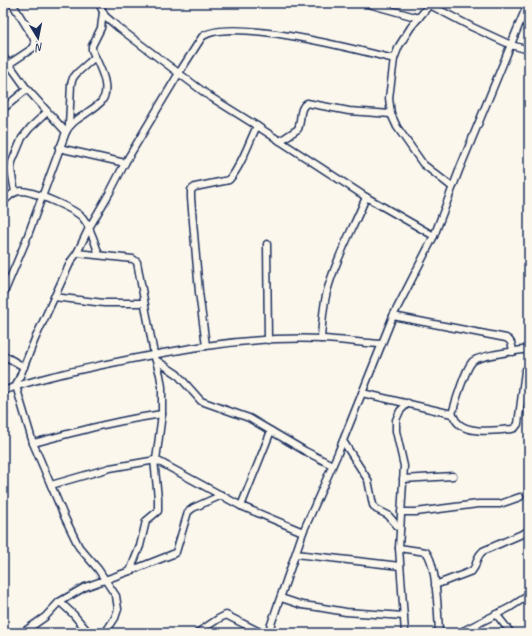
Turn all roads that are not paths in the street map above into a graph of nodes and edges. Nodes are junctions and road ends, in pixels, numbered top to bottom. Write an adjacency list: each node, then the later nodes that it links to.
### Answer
1 (12, 3): 13 (street)
2 (99, 3): 6 (street)
3 (365, 3): 7 (street)
4 (528, 3): 8 (street)
5 (430, 4): 7 (street); 8 (street)
6 (103, 12): 11 (street); 14 (street)
7 (419, 18): 12 (street)
8 (511, 46): 9 (street); 25 (street)
9 (529, 50)
10 (3, 57): 13 (street)
11 (95, 57): 19 (street); 19 (street)
12 (394, 59): 14 (street); 18 (street)
13 (9, 64): 15 (street)
14 (178, 73): 20 (street); 24 (street)
15 (27, 89): 16 (street); 17 (street)
16 (3, 109)
17 (47, 112): 21 (street); 26 (street)
18 (391, 114): 22 (street); 25 (street)
19 (69, 126): 21 (street)
20 (257, 126): 22 (street); 42 (street)
21 (66, 132): 23 (street)
22 (280, 141): 28 (street)
23 (59, 148): 24 (street); 27 (street)
24 (125, 163): 30 (street)
25 (452, 188): 31 (street)
26 (15, 192): 27 (street); 29 (street)
27 (42, 197): 30 (street); 35 (street)
28 (366, 197): 31 (street); 39 (street)
29 (3, 202)
30 (88, 228): 33 (street); 34 (street)
31 (434, 236): 38 (street)
32 (267, 244): 40 (street)
33 (77, 253): 34 (street); 36 (street)
34 (99, 255): 37 (street)
35 (3, 295)
36 (54, 297): 37 (street); 47 (street)
37 (144, 303): 46 (street)
38 (393, 316): 41 (street); 44 (street)
39 (321, 339): 40 (street); 41 (street)
40 (268, 340): 42 (street)
41 (382, 344): 51 (street)
42 (206, 346): 46 (street)
43 (529, 350): 44 (street)
44 (513, 352): 54 (street)
45 (3, 355): 47 (street)
46 (155, 357): 49 (street); 53 (street); 55 (street)
47 (24, 367): 49 (street)
48 (529, 367): 54 (street)
49 (16, 386): 50 (street); 57 (street)
50 (3, 391)
51 (362, 393): 52 (street); 56 (street)
52 (408, 403): 54 (street); 61 (street)
53 (162, 414): 57 (street); 58 (street)
54 (452, 414)
55 (271, 431): 59 (street); 65 (street)
56 (343, 441): 59 (street); 67 (street)
57 (33, 443): 62 (street)
58 (155, 460): 62 (street); 63 (street); 73 (street)
59 (332, 465): 69 (street)
60 (453, 476): 61 (street)
61 (403, 479): 66 (street)
62 (51, 485): 74 (street)
63 (222, 495): 65 (street); 73 (street)
64 (520, 497): 66 (street)
65 (241, 506): 69 (street)
66 (401, 512): 67 (street)
67 (400, 529): 70 (street)
68 (529, 531): 75 (street)
69 (303, 532): 71 (street)
70 (399, 548): 72 (street); 75 (street)
71 (296, 554): 72 (street); 77 (street)
72 (400, 566): 80 (street)
73 (130, 572): 74 (street)
74 (106, 579): 78 (street); 83 (street)
75 (435, 585): 88 (street)
76 (529, 594): 79 (street)
77 (281, 598): 80 (street); 86 (street)
78 (60, 602): 81 (street); 82 (street)
79 (496, 614): 89 (street); 90 (street)
80 (404, 616): 87 (street)
81 (22, 633)
82 (90, 633)
83 (105, 633)
84 (197, 633): 85 (street)
85 (262, 633)
86 (268, 633)
87 (405, 633)
88 (439, 633)
89 (459, 633)
90 (510, 633)

